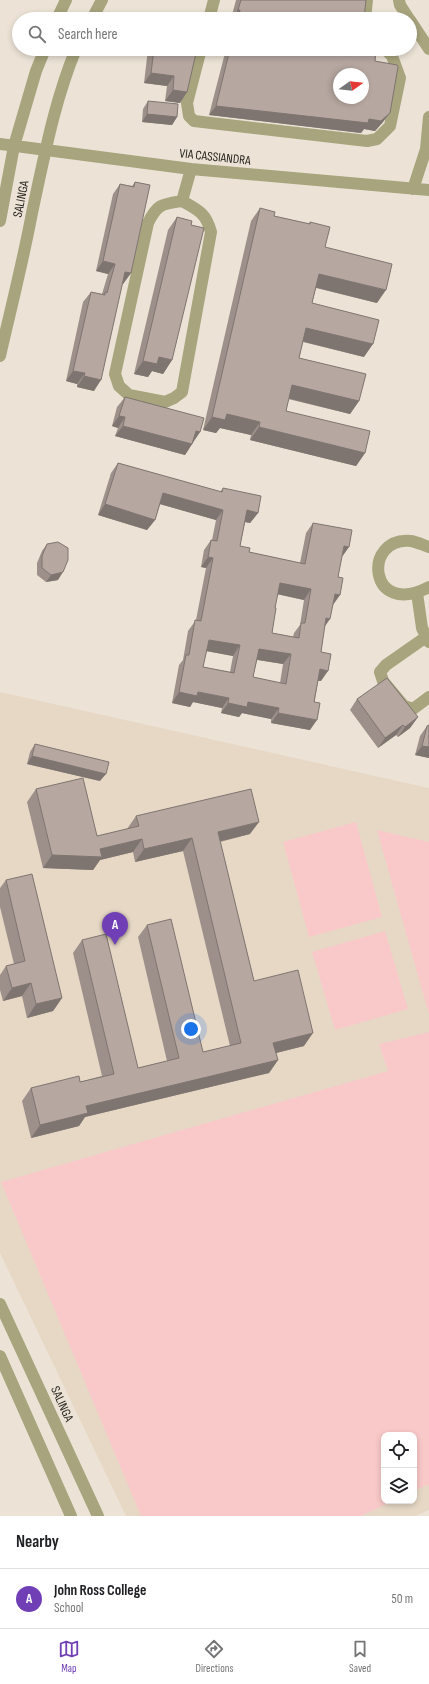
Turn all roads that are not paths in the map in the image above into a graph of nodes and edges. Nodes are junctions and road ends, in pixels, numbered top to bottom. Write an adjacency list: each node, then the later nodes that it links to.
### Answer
1 (66, 0): 6 (street)
2 (102, 0): 7 (street)
3 (214, 0): 8 (street)
4 (367, 0): 9 (street)
5 (399, 0): 10 (street)
6 (60, 12)
7 (96, 12)
8 (211, 12)
9 (366, 12)
10 (405, 12)
11 (417, 31): 12 (street)
12 (429, 50)
13 (42, 56): 19 (street, SALINGA)
14 (73, 56): 20 (street, SALINGA)
15 (199, 56): 16 (street)
16 (392, 56)
17 (429, 117): 22 (street)
18 (0, 144): 19 (street, VIA CASSIANDRA)
19 (14, 146): 20 (street, VIA CASSIANDRA); 25 (street, SALINGA)
20 (45, 150): 21 (street, VIA CASSIANDRA); 26 (street, SALINGA)
21 (191, 169): 22 (street, VIA CASSIANDRA); 24 (street)
22 (413, 189): 23 (street, VIA CASSIANDRA)
23 (429, 190)
24 (182, 201): 24 (street)
25 (0, 221)
26 (0, 356)
27 (429, 547): 29 (street)
28 (429, 587): 29 (street)
29 (417, 593): 30 (street)
30 (428, 638): 31 (street)
31 (429, 697)
32 (0, 1304): 35 (street, SALINGA)
33 (0, 1356): 34 (street)
34 (71, 1516)
35 (98, 1516)

